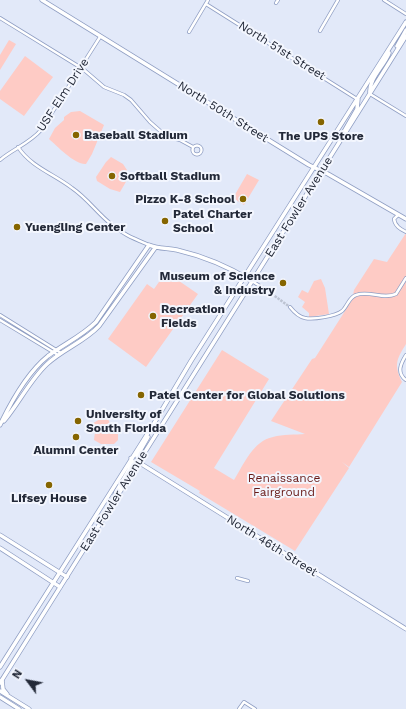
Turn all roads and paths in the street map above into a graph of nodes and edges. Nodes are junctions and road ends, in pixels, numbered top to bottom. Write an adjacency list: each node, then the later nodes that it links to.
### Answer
1 (42, 0): 13 (main road, North 50th Street)
2 (208, 0): 5 (street)
3 (338, 0): 10 (street)
4 (384, 0): 6 (street)
5 (206, 4): 11 (street); 18 (street, North 51st Street)
6 (406, 14)
7 (0, 18): 16 (street)
8 (406, 22): 14 (main road, East Fowler Avenue)
9 (406, 30): 15 (main road)
10 (320, 31)
11 (189, 32)
12 (406, 36): 15 (main road, East Fowler Avenue)
13 (100, 37): 16 (street, USF Elm Drive); 24 (main road, North 50th Street)
14 (392, 44): 17 (main road); 18 (main road, East Fowler Avenue)
15 (394, 55): 17 (main road, East Fowler Avenue)
16 (80, 68): 20 (street, USF Elm Drive); 21 (street)
17 (370, 94): 19 (street); 22 (main road, East Fowler Avenue)
18 (358, 99): 22 (main road); 24 (main road, East Fowler Avenue)
19 (406, 116)
20 (18, 147): 23 (street, USF Elm Drive); 29 (street)
21 (193, 147)
22 (337, 147): 25 (main road, East Fowler Avenue)
23 (0, 160)
24 (314, 168): 25 (main road, North 50th Street); 31 (main road, East Fowler Avenue)
25 (322, 170): 26 (main road, North 50th Street); 33 (main road, East Fowler Avenue)
26 (398, 215): 27 (main road, North 50th Street); 28 (street)
27 (406, 219)
28 (406, 232)
29 (149, 246): 30 (main road); 38 (main road)
30 (156, 248): 31 (main road); 39 (main road)
31 (244, 277): 33 (main road); 43 (main road, East Fowler Avenue)
32 (406, 278): 35 (street)
33 (252, 282): 34 (street); 45 (main road, East Fowler Avenue)
34 (269, 292)
35 (290, 307)
36 (0, 315): 38 (street)
37 (0, 320): 38 (street)
38 (55, 351): 39 (street); 42 (main road)
39 (59, 354): 42 (main road)
40 (406, 355): 41 (street)
41 (406, 380)
42 (0, 425)
43 (154, 425): 44 (main road, East Fowler Avenue); 45 (main road)
44 (131, 458): 46 (main road); 49 (main road, East Fowler Avenue)
45 (139, 461): 46 (main road, East Fowler Avenue); 55 (main road, North 46th Street)
46 (114, 501): 50 (main road, East Fowler Avenue)
47 (0, 535): 49 (main road)
48 (0, 548): 53 (main road)
49 (59, 572): 50 (main road); 53 (main road, East Fowler Avenue)
50 (66, 577): 54 (main road, East Fowler Avenue)
51 (237, 578): 52 (street)
52 (248, 581)
53 (53, 582): 54 (main road); 56 (main road, East Fowler Avenue)
54 (60, 586): 57 (main road, East Fowler Avenue)
55 (406, 629)
56 (0, 666)
57 (1, 681): 59 (main road)
58 (0, 691): 59 (main road)
59 (8, 696): 64 (main road)
60 (0, 697): 62 (main road)
61 (0, 700): 62 (main road)
62 (7, 702): 63 (main road)
63 (19, 709)
64 (29, 709)
65 (240, 709): 66 (street)
66 (255, 709)

